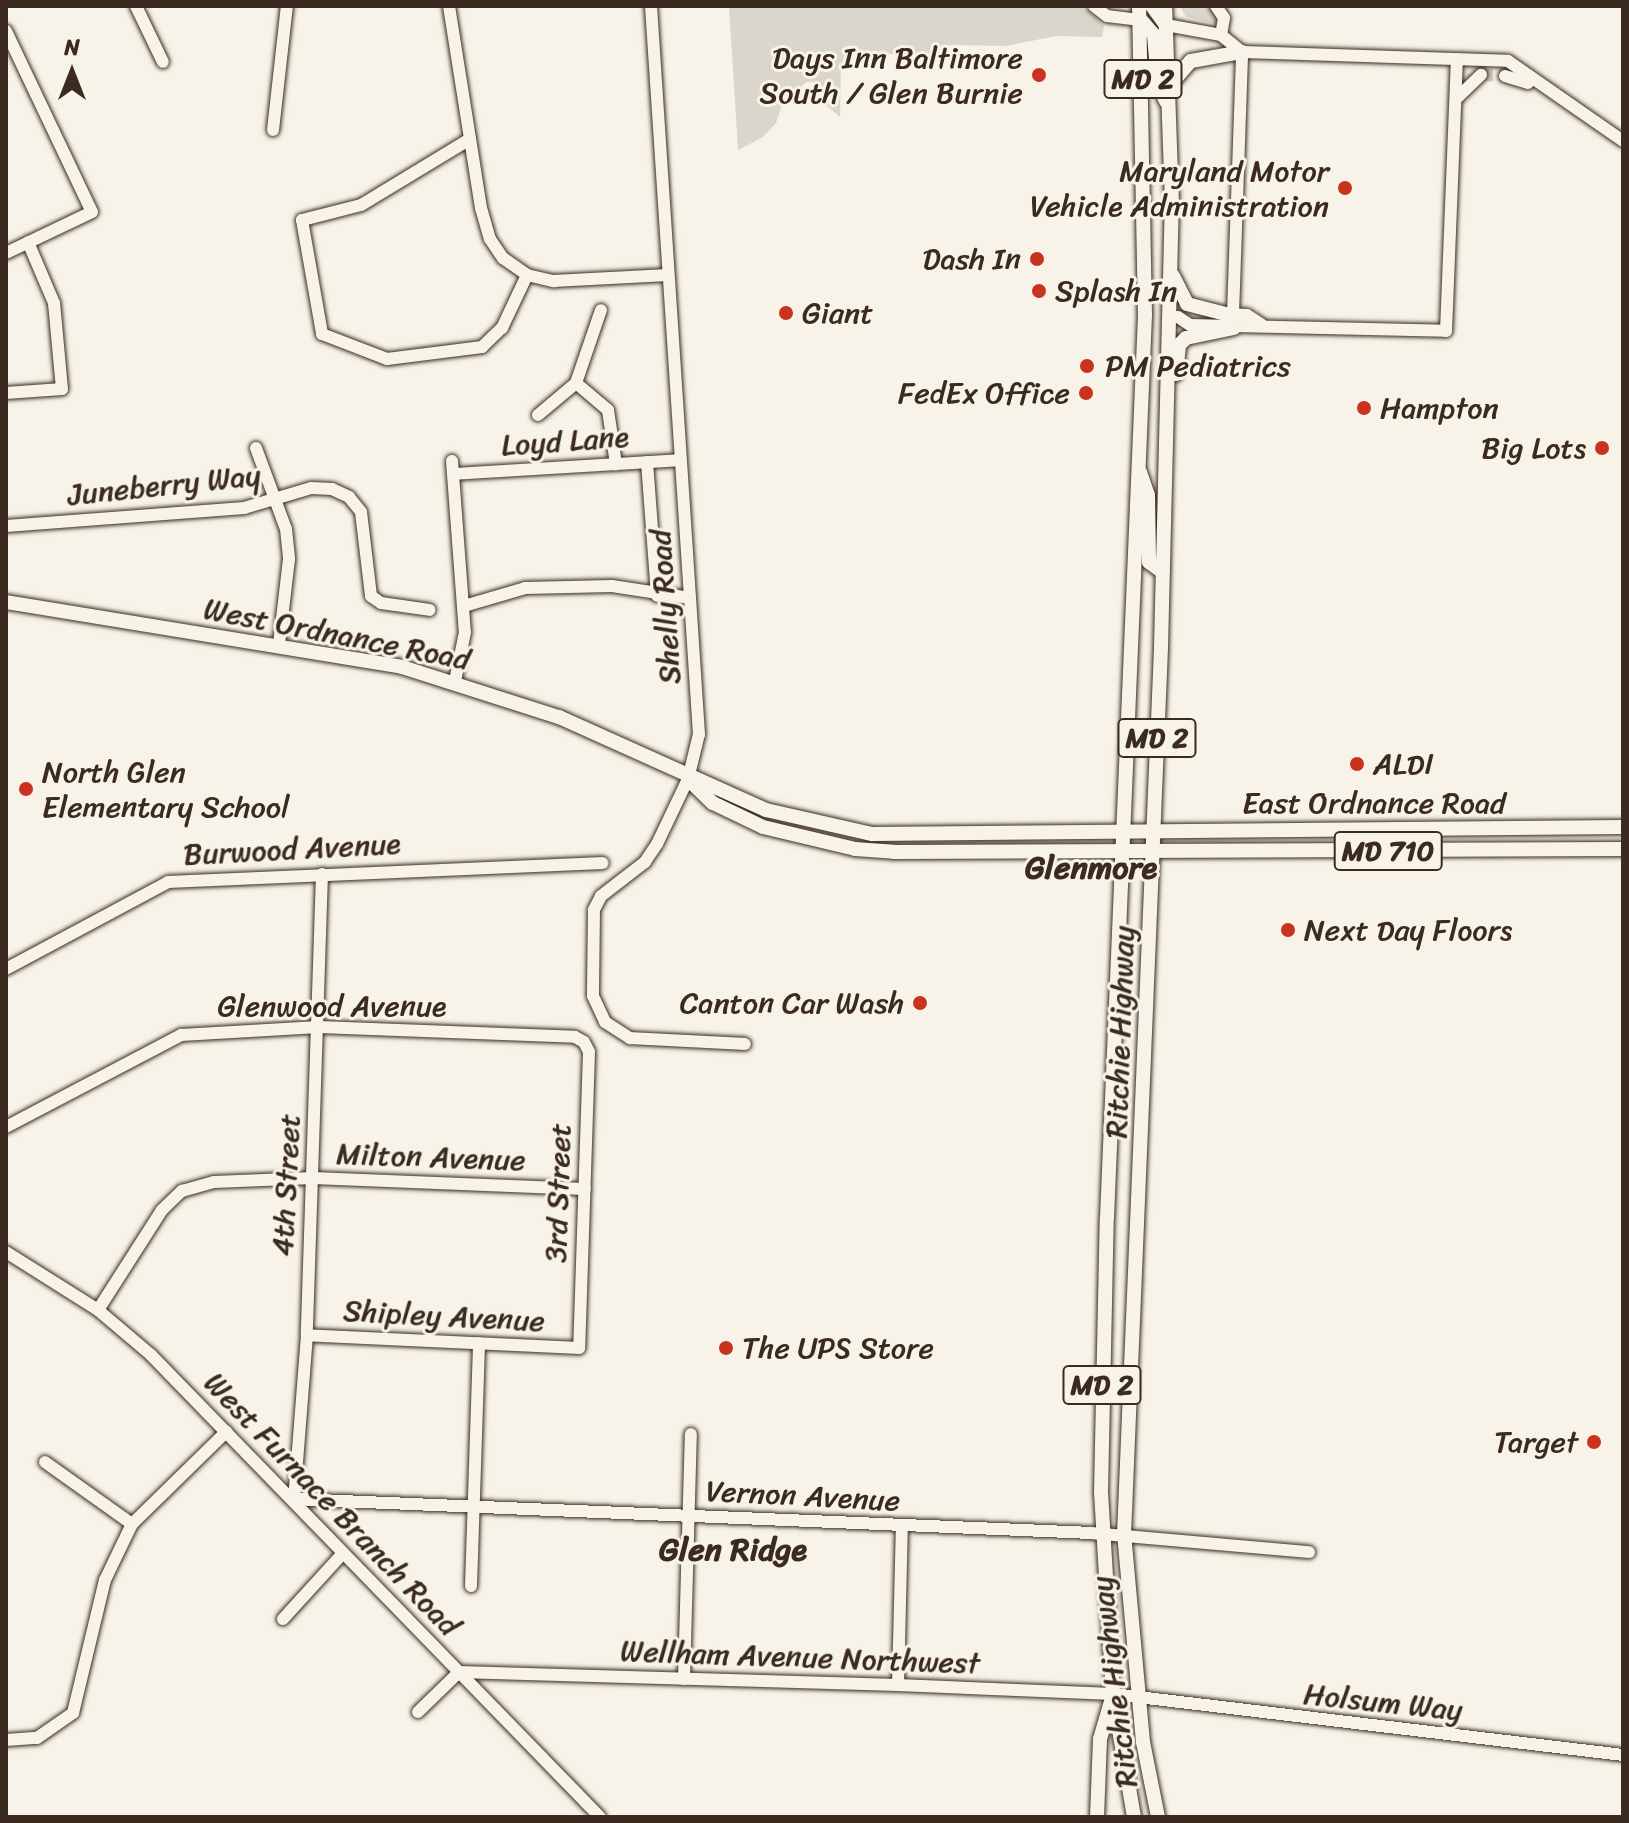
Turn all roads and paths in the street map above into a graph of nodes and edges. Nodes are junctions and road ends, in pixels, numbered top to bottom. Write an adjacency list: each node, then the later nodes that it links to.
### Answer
1 (136, 6): 15 (street)
2 (287, 6): 22 (street)
3 (445, 6): 23 (street)
4 (651, 6): 29 (street, Shelly Road)
5 (1094, 6): 9 (street)
6 (1152, 6): 10 (main road)
7 (1165, 6): 10 (main road, Ritchie Highway / MD 2)
8 (1216, 6): 11 (street)
9 (1140, 13): 20 (main road); 41 (main road, Ritchie Highway / MD 2)
10 (1166, 25): 11 (street); 18 (main road, Ritchie Highway / MD 2)
11 (1221, 35): 13 (street)
12 (7, 37): 25 (street)
13 (1242, 52): 14 (street); 18 (main road); 32 (street)
14 (1457, 59): 19 (street); 21 (street)
15 (163, 62)
16 (1481, 75): 19 (street)
17 (1505, 76): 21 (street)
18 (1169, 86): 20 (main road, Ritchie Highway / MD 2)
19 (1458, 97): 32 (street)
20 (1170, 108): 27 (main road, Ritchie Highway / MD 2)
21 (1575, 108): 24 (street)
22 (273, 130)
23 (470, 139): 28 (street); 28 (street)
24 (1623, 141)
25 (28, 242): 26 (street); 34 (street)
26 (6, 253)
27 (1171, 266): 31 (main road, Ritchie Highway / MD 2); 32 (main road)
28 (527, 275): 29 (street)
29 (667, 275): 38 (street, Shelly Road)
30 (601, 310): 33 (street)
31 (1174, 317): 32 (street); 35 (main road, Ritchie Highway / MD 2)
32 (1231, 319): 35 (main road)
33 (576, 383): 36 (street); 40 (street)
34 (6, 393)
35 (1166, 409): 44 (main road, Ritchie Highway / MD 2)
36 (538, 415)
37 (256, 448): 42 (street)
38 (681, 460): 39 (street, Loyd Lane); 46 (street, Shelly Road)
39 (647, 462): 40 (street, Loyd Lane); 45 (street)
40 (616, 464): 48 (street, Loyd Lane)
41 (1138, 464): 44 (main road); 55 (main road, Ritchie Highway / MD 2)
42 (278, 499): 43 (street, Juneberry Way); 49 (street, Juneberry Way); 50 (street)
43 (6, 526)
44 (1163, 572): 54 (main road, Ritchie Highway / MD 2)
45 (657, 596): 46 (street); 48 (street)
46 (690, 598): 52 (street, Shelly Road)
47 (6, 602): 50 (main road, West Ordnance Road)
48 (464, 606): 51 (street)
49 (430, 610)
50 (279, 644): 51 (main road, West Ordnance Road)
51 (455, 681): 52 (main road, West Ordnance Road)
52 (688, 779): 55 (main road, West Ordnance Road); 57 (main road, West Ordnance Road); 64 (street, Shelly Road)
53 (1623, 827): 54 (main road, East Ordnance Road / MD 710)
54 (1153, 830): 55 (main road, East Ordnance Road / MD 710); 58 (main road, Ritchie Highway / MD 2)
55 (1125, 832): 57 (main road, Ritchie Highway / MD 2)
56 (1623, 849): 58 (main road, East Ordnance Road / MD 710)
57 (1124, 852): 58 (main road, East Ordnance Road / MD 710); 81 (main road, Ritchie Highway / MD 2)
58 (1153, 852): 82 (main road, Ritchie Highway / MD 2)
59 (603, 863): 60 (street, Burwood Avenue)
60 (322, 874): 61 (street, Burwood Avenue); 62 (street, 4th Street)
61 (6, 969)
62 (319, 1027): 63 (street, Glenwood Avenue); 65 (street, Glenwood Avenue); 66 (street, 4th Street)
63 (584, 1042): 67 (street, 3rd Street)
64 (745, 1044)
65 (6, 1127)
66 (313, 1178): 67 (street, Milton Avenue); 69 (street, Milton Avenue); 70 (street, 4th Street)
67 (585, 1189): 72 (street, 3rd Street)
68 (6, 1252): 69 (street, West Furnace Branch Road)
69 (98, 1310): 73 (street, West Furnace Branch Road)
70 (307, 1335): 71 (street, Shipley Avenue); 76 (street, 4th Street)
71 (479, 1343): 72 (street, Shipley Avenue); 77 (street)
72 (579, 1348)
73 (226, 1432): 76 (street, West Furnace Branch Road); 79 (street)
74 (691, 1434): 78 (street)
75 (45, 1462): 79 (street)
76 (294, 1499): 77 (street, Vernon Avenue); 84 (street, West Furnace Branch Road)
77 (474, 1507): 78 (street, Vernon Avenue); 85 (street)
78 (689, 1517): 80 (street, Vernon Avenue); 88 (street)
79 (132, 1524): 93 (street)
80 (902, 1526): 81 (street, Vernon Avenue); 89 (street)
81 (1103, 1534): 82 (street, Vernon Avenue); 90 (main road, Ritchie Highway / MD 2)
82 (1124, 1535): 83 (street, Vernon Avenue); 91 (main road, Ritchie Highway / MD 2)
83 (1309, 1552)
84 (343, 1553): 86 (street); 87 (street, West Furnace Branch Road)
85 (471, 1586)
86 (283, 1619)
87 (459, 1672): 88 (street, Wellham Avenue Northwest); 92 (street); 95 (street, West Furnace Branch Road)
88 (684, 1679): 89 (street, Wellham Avenue Northwest)
89 (898, 1685): 90 (street, Wellham Avenue Northwest)
90 (1113, 1694): 91 (street, Wellham Avenue Northwest); 96 (main road); 97 (main road, Ritchie Highway / MD 2)
91 (1138, 1699): 94 (street, Holsum Way); 98 (main road, Ritchie Highway / MD 2)
92 (418, 1712)
93 (6, 1740)
94 (1623, 1755)
95 (600, 1817)
96 (1097, 1817)
97 (1134, 1817)
98 (1158, 1817)

